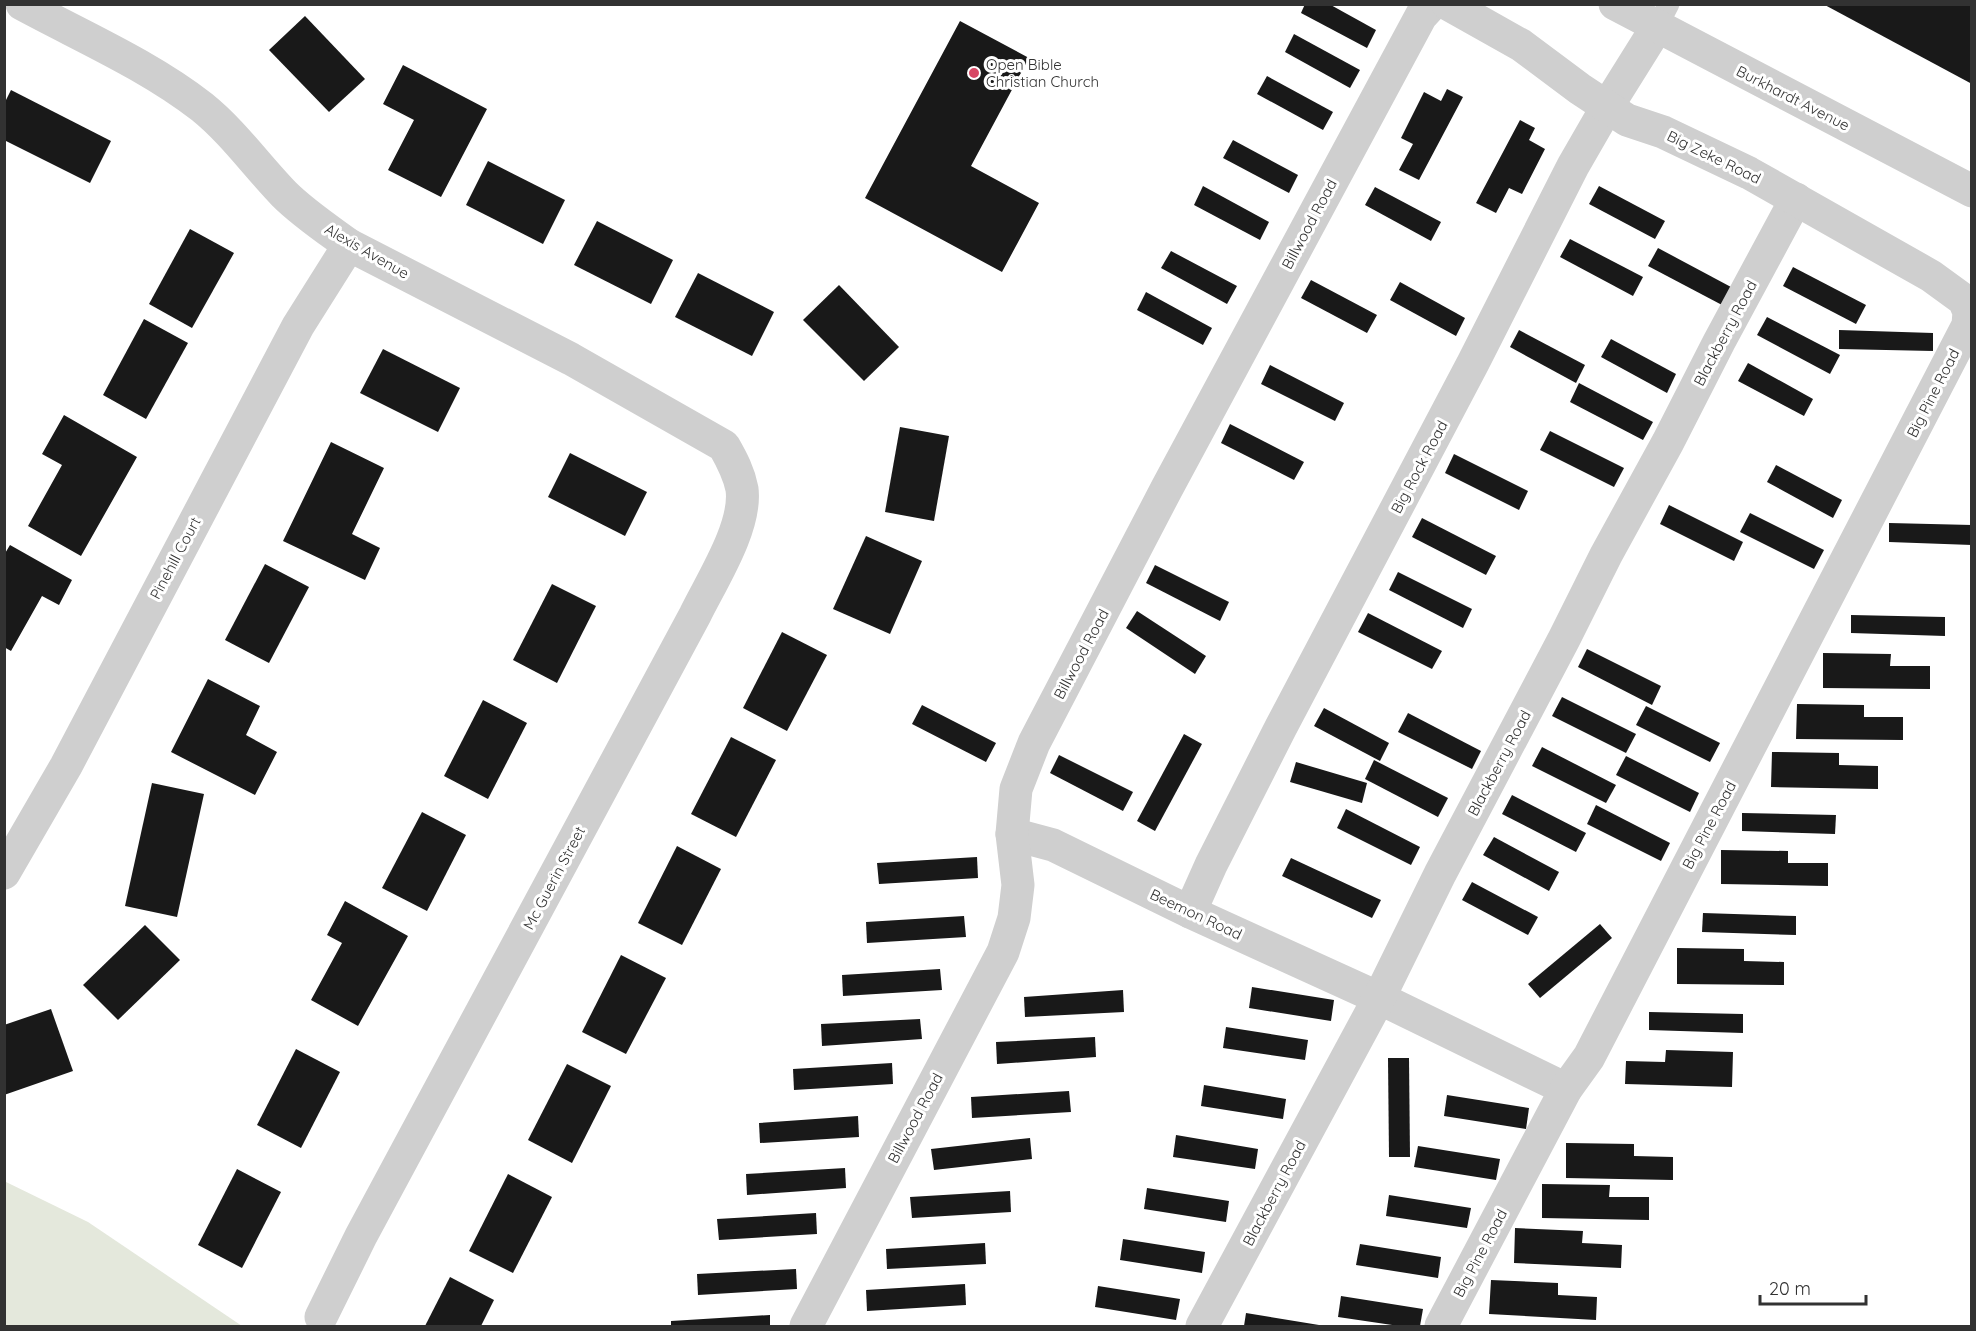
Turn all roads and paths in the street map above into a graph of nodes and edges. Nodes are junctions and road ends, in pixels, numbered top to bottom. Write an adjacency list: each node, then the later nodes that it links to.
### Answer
1 (22, 4): 9 (street, Alexis Avenue)
2 (1432, 4): 12 (street, Billwood Road)
3 (1448, 4): 6 (street, Big Zeke Road)
4 (1615, 4): 5 (street, Burkhardt Avenue)
5 (1663, 16): 6 (street, Big Rock Road); 7 (street, Burkhardt Avenue)
6 (1607, 107): 8 (street, Big Zeke Road); 14 (street, Big Rock Road)
7 (1971, 191)
8 (1796, 200): 10 (street, Big Zeke Road); 15 (street, Blackberry Road)
9 (349, 245): 11 (street, Alexis Avenue); 13 (street, Pinehill Court)
10 (1969, 318): 16 (street, Big Pine Road)
11 (711, 439): 17 (street, Mc Guerin Street)
12 (1012, 834): 14 (street, Beemon Road); 18 (street, Billwood Road)
13 (4, 873)
14 (1190, 912): 15 (street, Beemon Road)
15 (1379, 998): 16 (street, Beemon Road); 19 (street, Blackberry Road)
16 (1566, 1089): 20 (street, Big Pine Road)
17 (321, 1317)
18 (806, 1326)
19 (1202, 1326)
20 (1441, 1326)

